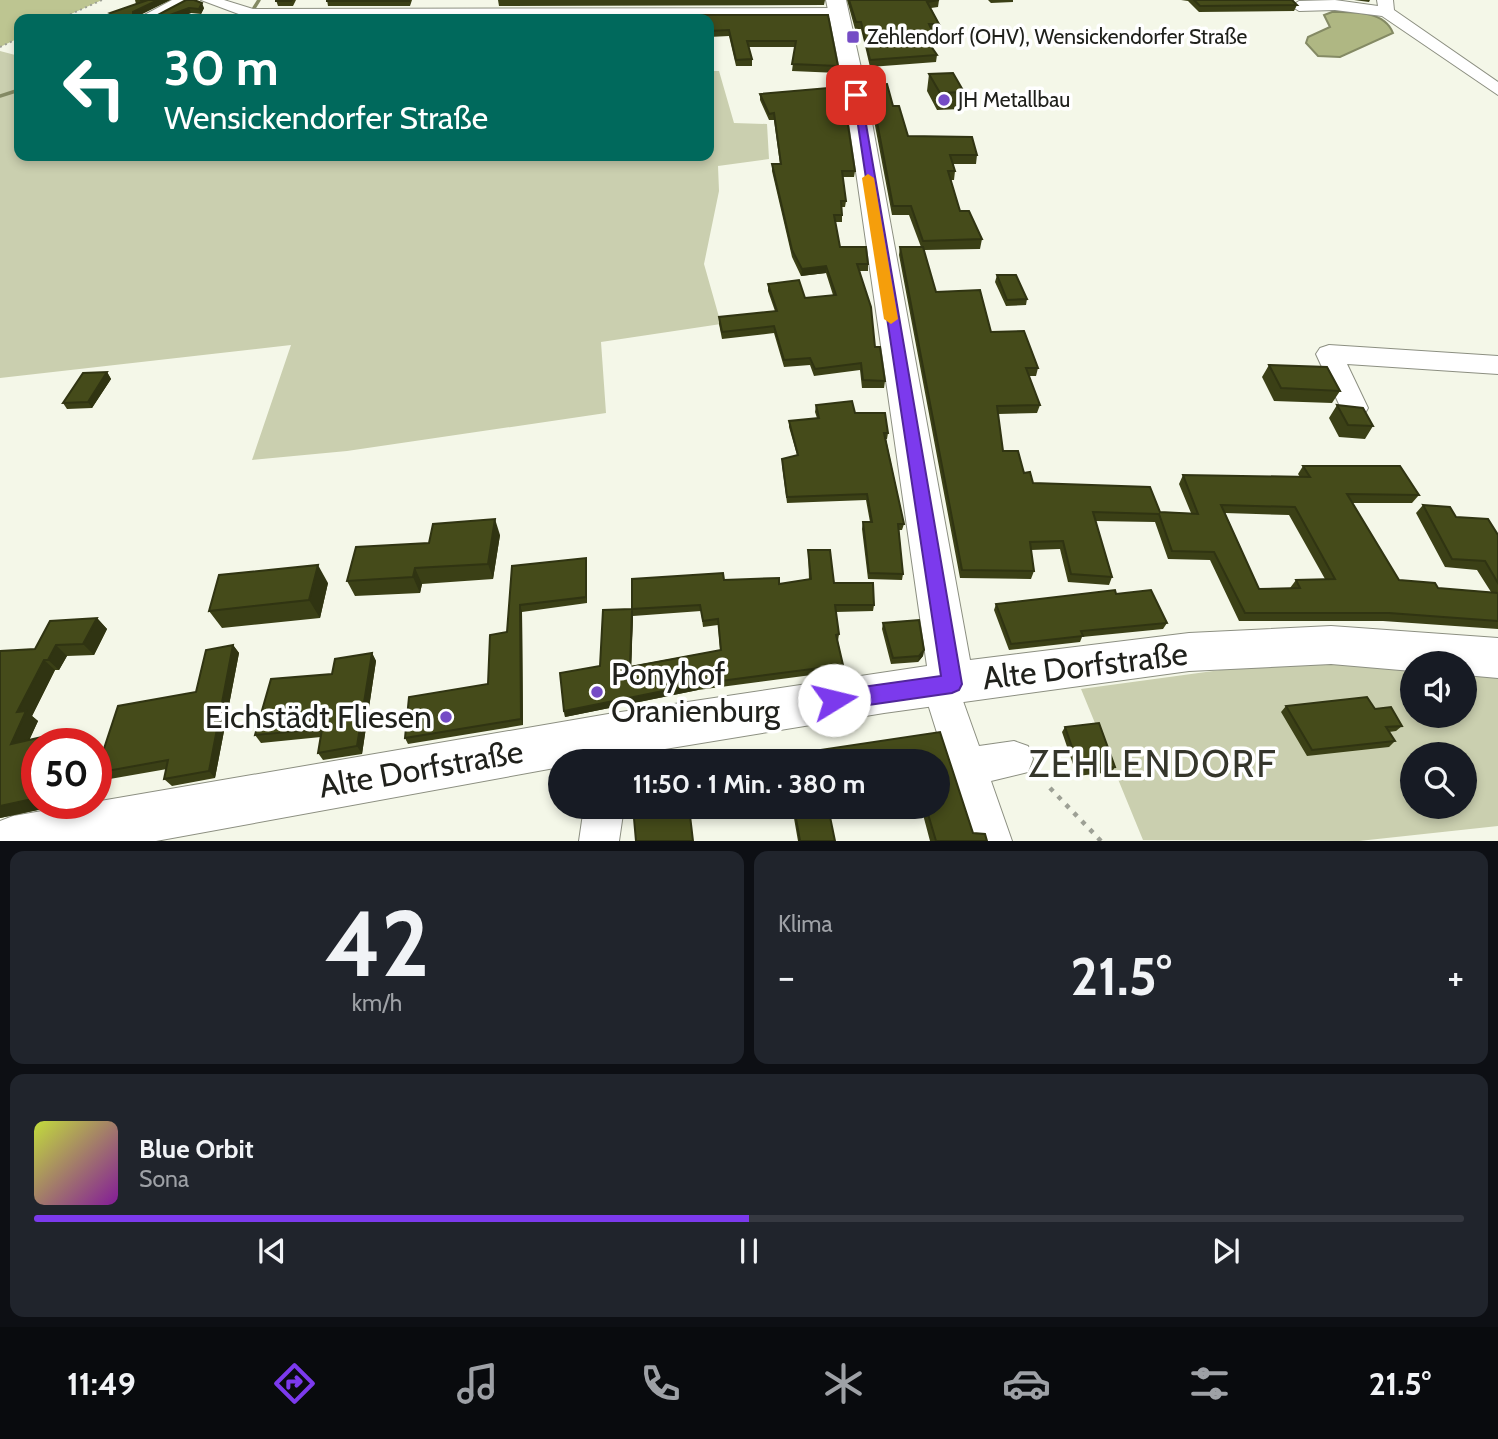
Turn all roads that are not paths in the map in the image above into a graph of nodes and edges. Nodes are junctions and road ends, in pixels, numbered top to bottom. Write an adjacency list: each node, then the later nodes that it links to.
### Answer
1 (184, 0): 7 (street)
2 (209, 0): 8 (street)
3 (1298, 6): 4 (street)
4 (1385, 6): 10 (street)
5 (621, 7): 6 (street); 9 (street)
6 (837, 7): 14 (main road)
7 (155, 14)
8 (251, 14)
9 (544, 14)
10 (1498, 90)
11 (1498, 365): 12 (street)
12 (1354, 408)
13 (1498, 658): 14 (main road, Alte Dorfstraße)
14 (946, 685): 15 (main road, Alte Dorfstraße); 17 (street)
15 (612, 748): 19 (main road, Alte Dorfstraße)
16 (1014, 759): 17 (street)
17 (968, 766): 21 (street)
18 (602, 819): 20 (street)
19 (13, 841)
20 (599, 841)
21 (992, 841)

